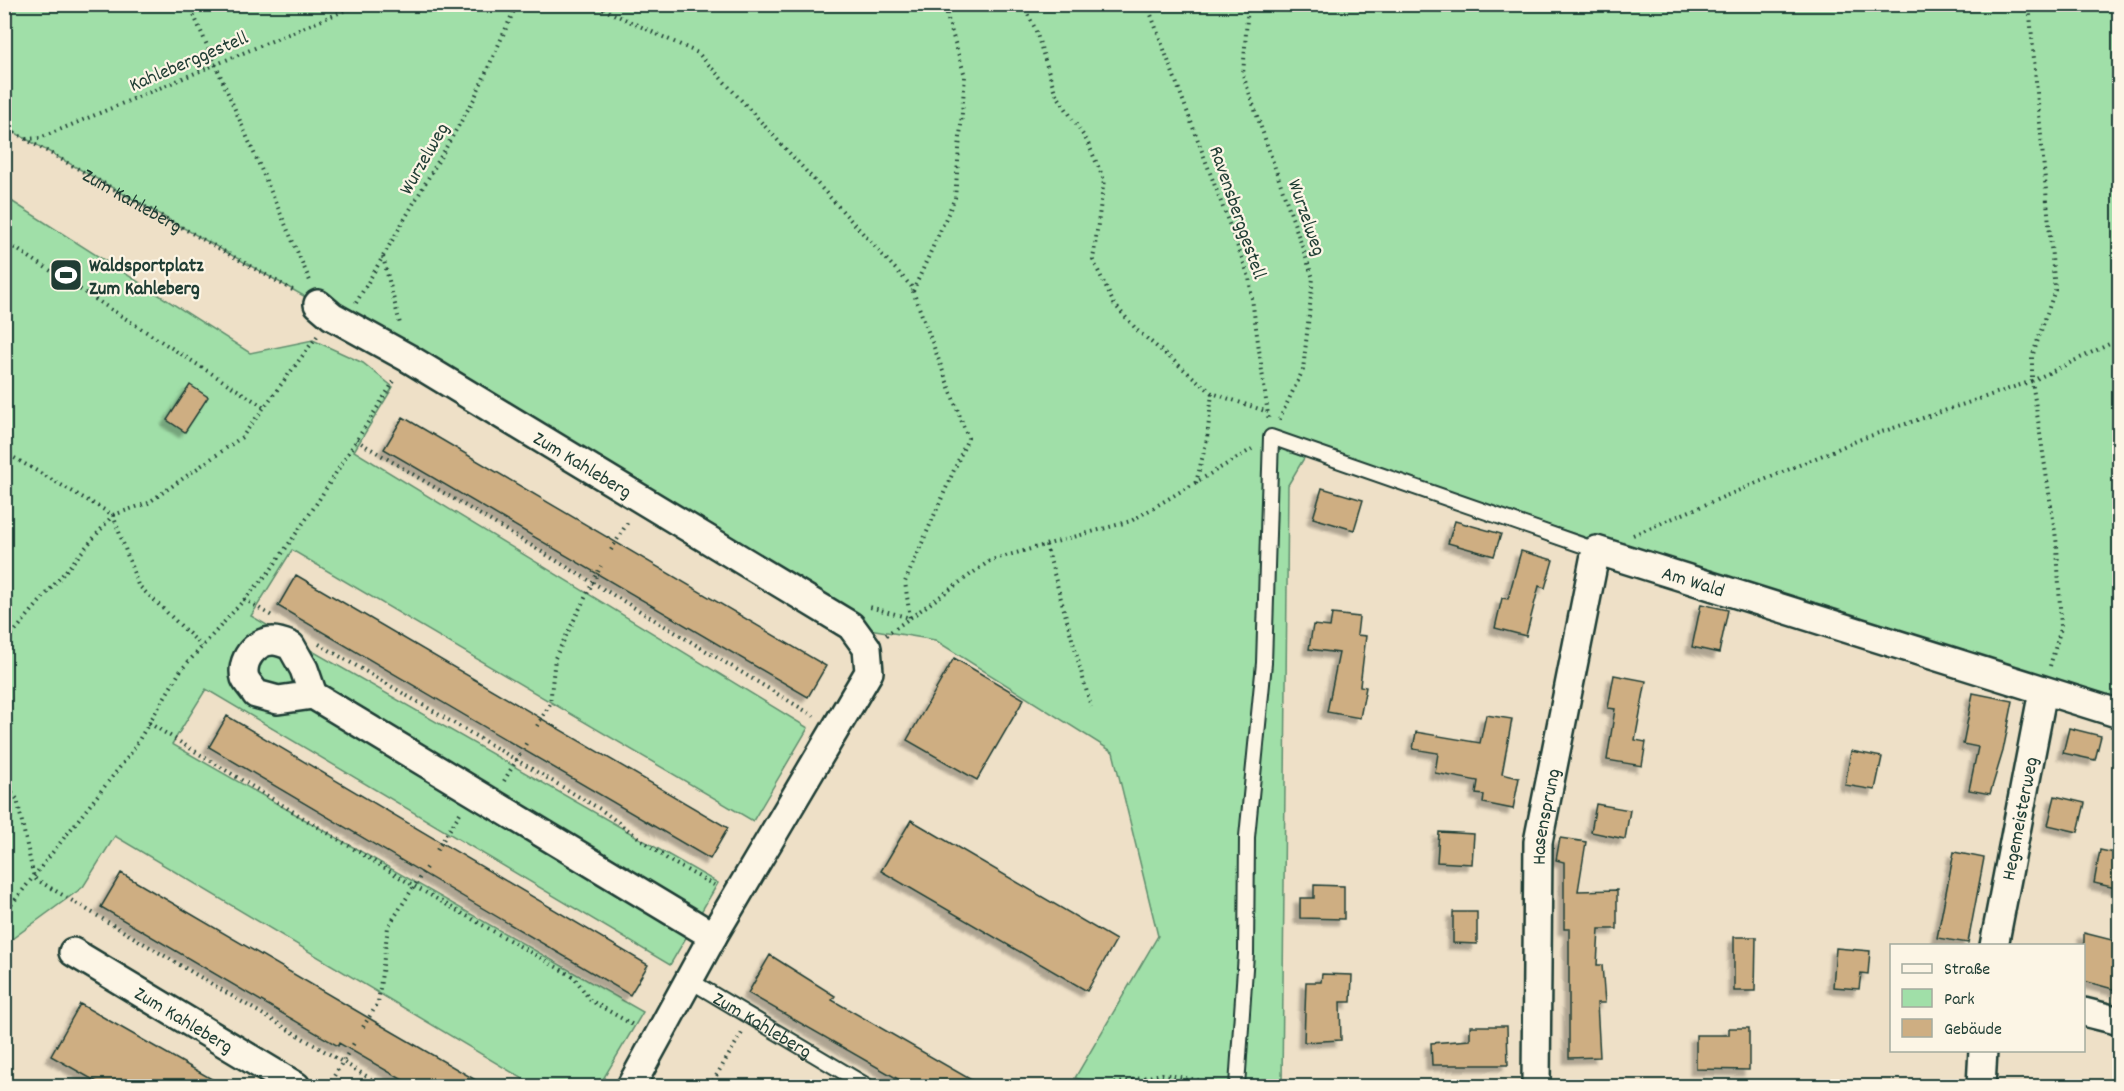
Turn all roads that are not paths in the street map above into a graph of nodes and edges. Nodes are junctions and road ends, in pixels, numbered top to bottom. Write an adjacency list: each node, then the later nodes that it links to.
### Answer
1 (332, 314): 6 (street, Zum Kahleberg)
2 (1596, 550): 3 (street, Am Wald); 16 (lane, Am Wald); 17 (street, Hasensprung)
3 (2043, 691): 5 (street, Am Wald); 7 (street, Hegemeisterweg)
4 (313, 695): 6 (street)
5 (2120, 714)
6 (713, 936): 9 (street)
7 (1994, 944)
8 (73, 952): 13 (street, Zum Kahleberg)
9 (688, 980): 14 (street); 15 (lane, Zum Kahleberg)
10 (2085, 1012): 11 (street)
11 (2120, 1021)
12 (1983, 1052): 18 (street)
13 (296, 1086)
14 (631, 1086)
15 (867, 1086)
16 (1231, 1086)
17 (1536, 1086)
18 (1981, 1086)

